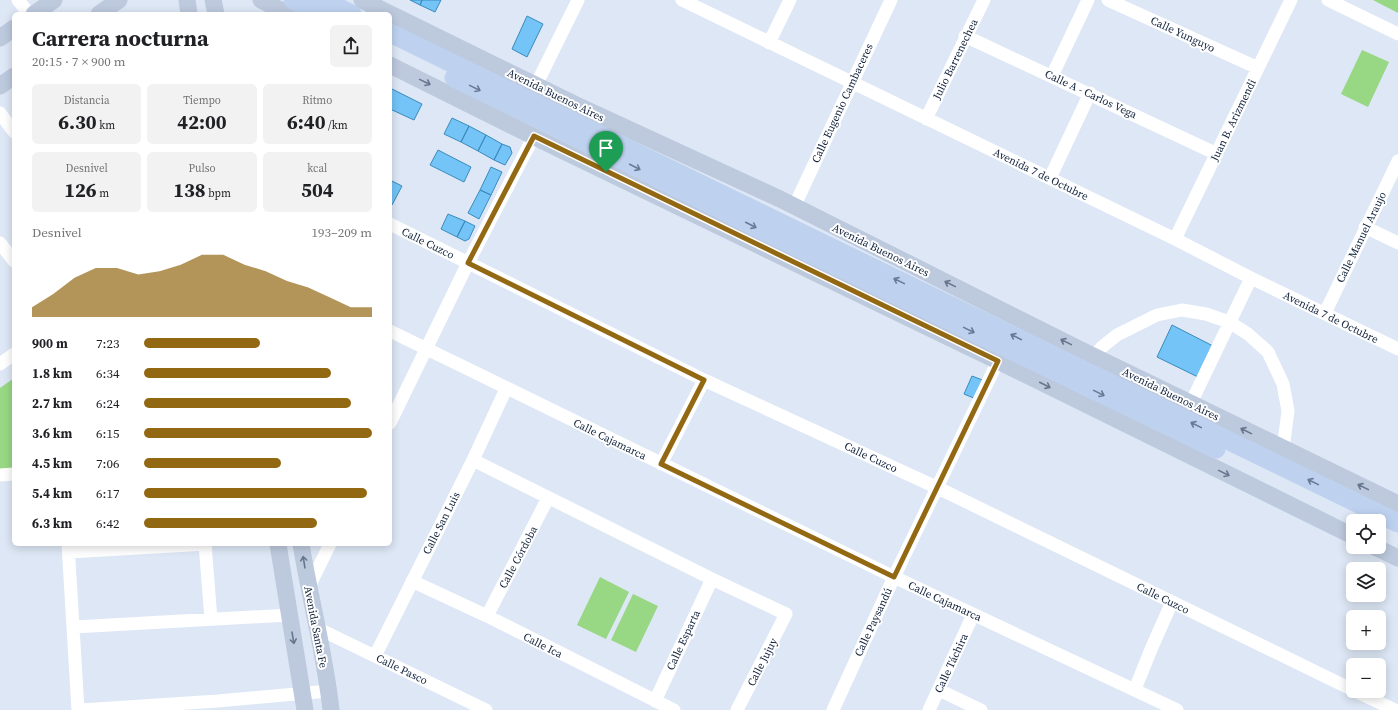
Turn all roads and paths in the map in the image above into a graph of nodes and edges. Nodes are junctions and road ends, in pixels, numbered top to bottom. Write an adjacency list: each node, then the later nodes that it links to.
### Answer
1 (18, 0): 20 (street)
2 (54, 0): 21 (main road)
3 (119, 0): 22 (main road)
4 (187, 0): 23 (main road)
5 (213, 0): 24 (main road)
6 (261, 0): 25 (main road)
7 (293, 0): 26 (highway)
8 (322, 0): 27 (highway)
9 (362, 0): 28 (main road, Avenida Buenos Aires)
10 (578, 0): 43 (street)
11 (682, 0): 35 (street, Avenida 7 de Octubre)
12 (790, 0): 35 (street)
13 (891, 0): 41 (street, Calle Eugenio Cambaceres)
14 (984, 0): 33 (street, Julio Barrenechea)
15 (1088, 0): 39 (street)
16 (1108, 0): 19 (street, Calle Yunguyo)
17 (1291, 0): 38 (street, Juan B. Arizmendi)
18 (1328, 0): 32 (street)
19 (1137, 6): 38 (street, Calle Yunguyo)
20 (27, 12)
21 (37, 12)
22 (102, 12)
23 (189, 12)
24 (216, 12)
25 (284, 12)
26 (318, 12)
27 (348, 12)
28 (386, 12)
29 (392, 15): 43 (main road, Avenida Buenos Aires)
30 (12, 29): 34 (main road)
31 (392, 33): 83 (highway, Avenida Buenos Aires, one-way to 31)
32 (1398, 34)
33 (966, 36): 39 (street, Calle A - Carlos Vega); 46 (street, Julio Barrenechea)
34 (0, 38)
35 (769, 43): 41 (street, Avenida 7 de Octubre)
36 (392, 48): 82 (highway, one-way to 82)
37 (392, 66): 48 (main road, one-way to 48)
38 (1258, 68): 49 (street, Juan B. Arizmendi)
39 (1052, 76): 44 (street, Calle A - Carlos Vega)
40 (12, 77): 42 (main road)
41 (852, 82): 46 (street, Avenida 7 de Octubre); 52 (street, Calle Eugenio Cambaceres)
42 (0, 86)
43 (536, 86): 52 (main road, Avenida Buenos Aires)
44 (1090, 93): 49 (street, Calle A - Carlos Vega); 51 (street)
45 (0, 113): 47 (street)
46 (926, 119): 51 (street, Avenida 7 de Octubre)
47 (12, 129)
48 (534, 136): 59 (street); 68 (main road)
49 (1217, 154): 55 (street, Juan B. Arizmendi)
50 (1398, 161): 54 (street, Calle Manuel Araujo)
51 (1050, 178): 55 (street, Avenida 7 de Octubre)
52 (794, 207): 67 (main road, Avenida Buenos Aires, one-way to 52)
53 (392, 225): 59 (street, Calle Cuzco)
54 (1365, 227): 57 (street); 61 (street, Calle Manuel Araujo)
55 (1175, 239): 60 (street, Avenida 7 de Octubre)
56 (0, 243): 58 (street)
57 (1398, 243)
58 (12, 258)
59 (468, 263): 64 (street); 70 (street, Calle Cuzco)
60 (1250, 278): 61 (street, Avenida 7 de Octubre); 62 (street)
61 (1325, 313): 65 (street, Avenida 7 de Octubre)
62 (1230, 322): 67 (street); 72 (street); 74 (street)
63 (392, 333): 64 (street, Calle Cajamarca)
64 (426, 349): 71 (street, Calle Cajamarca); 73 (street)
65 (1398, 349)
66 (12, 355): 69 (street)
67 (1094, 356): 72 (main road, Avenida Buenos Aires)
68 (998, 361): 79 (street, Calle Paysandú); 85 (main road, one-way to 85)
69 (0, 364)
70 (704, 380): 76 (street); 79 (street, Calle Cuzco)
71 (506, 389): 75 (street, Calle San Luis); 76 (street, Calle Cajamarca)
72 (1191, 403): 74 (main road, Avenida Buenos Aires, one-way to 72)
73 (392, 419)
74 (1283, 449): 81 (main road, Avenida Buenos Aires, one-way to 74)
75 (473, 460): 80 (street); 97 (street, Calle San Luis)
76 (661, 464): 95 (street, Calle Cajamarca)
77 (12, 474): 78 (street)
78 (0, 475)
79 (938, 488): 95 (street, Calle Paysandú); 99 (street, Calle Cuzco)
80 (548, 498): 96 (street); 102 (street, Calle Córdoba)
81 (1398, 504)
82 (1350, 514)
83 (1398, 523)
84 (1386, 531): 86 (highway)
85 (1346, 533)
86 (1398, 537)
87 (138, 546): 92 (street)
88 (206, 546): 103 (street)
89 (278, 546): 100 (main road)
90 (301, 546): 98 (main road, Avenida Santa Fe, one-way to 90)
91 (329, 546): 98 (street)
92 (69, 548): 104 (street)
93 (1386, 552): 94 (main road)
94 (1398, 558)
95 (894, 577): 101 (street, Calle Cajamarca); 122 (street, Calle Paysandú)
96 (712, 579): 113 (street, Calle Esparta); 121 (street, Calle Jujuy)
97 (412, 581): 102 (street, Calle Ica); 106 (street, Calle San Luis)
98 (308, 589): 105 (main road, Avenida Santa Fe)
99 (1172, 602): 107 (street, Calle Cuzco); 108 (street)
100 (289, 615): 103 (street); 111 (main road, one-way to 111)
101 (973, 615): 108 (street, Calle Cajamarca); 109 (street, Calle Táchira)
102 (487, 616): 113 (street, Calle Ica)
103 (211, 619): 104 (street)
104 (74, 626): 115 (street)
105 (317, 628): 106 (street, Calle Pasco); 110 (main road, Avenida Santa Fe)
106 (375, 656): 119 (street, Calle Pasco)
107 (1346, 686)
108 (1135, 689): 125 (street, Calle Cajamarca)
109 (939, 690): 123 (street, Calle Táchira); 124 (street)
110 (329, 691): 111 (street); 118 (main road, Avenida Santa Fe)
111 (302, 693): 114 (street); 117 (main road)
112 (1370, 698): 126 (street, Calle Cuzco)
113 (655, 701): 120 (street, Calle Ica)
114 (218, 706): 116 (street)
115 (78, 710)
116 (81, 710)
117 (305, 710)
118 (331, 710)
119 (486, 710)
120 (674, 710)
121 (738, 710)
122 (833, 710)
123 (929, 710)
124 (981, 710)
125 (1177, 710)
126 (1395, 710)

